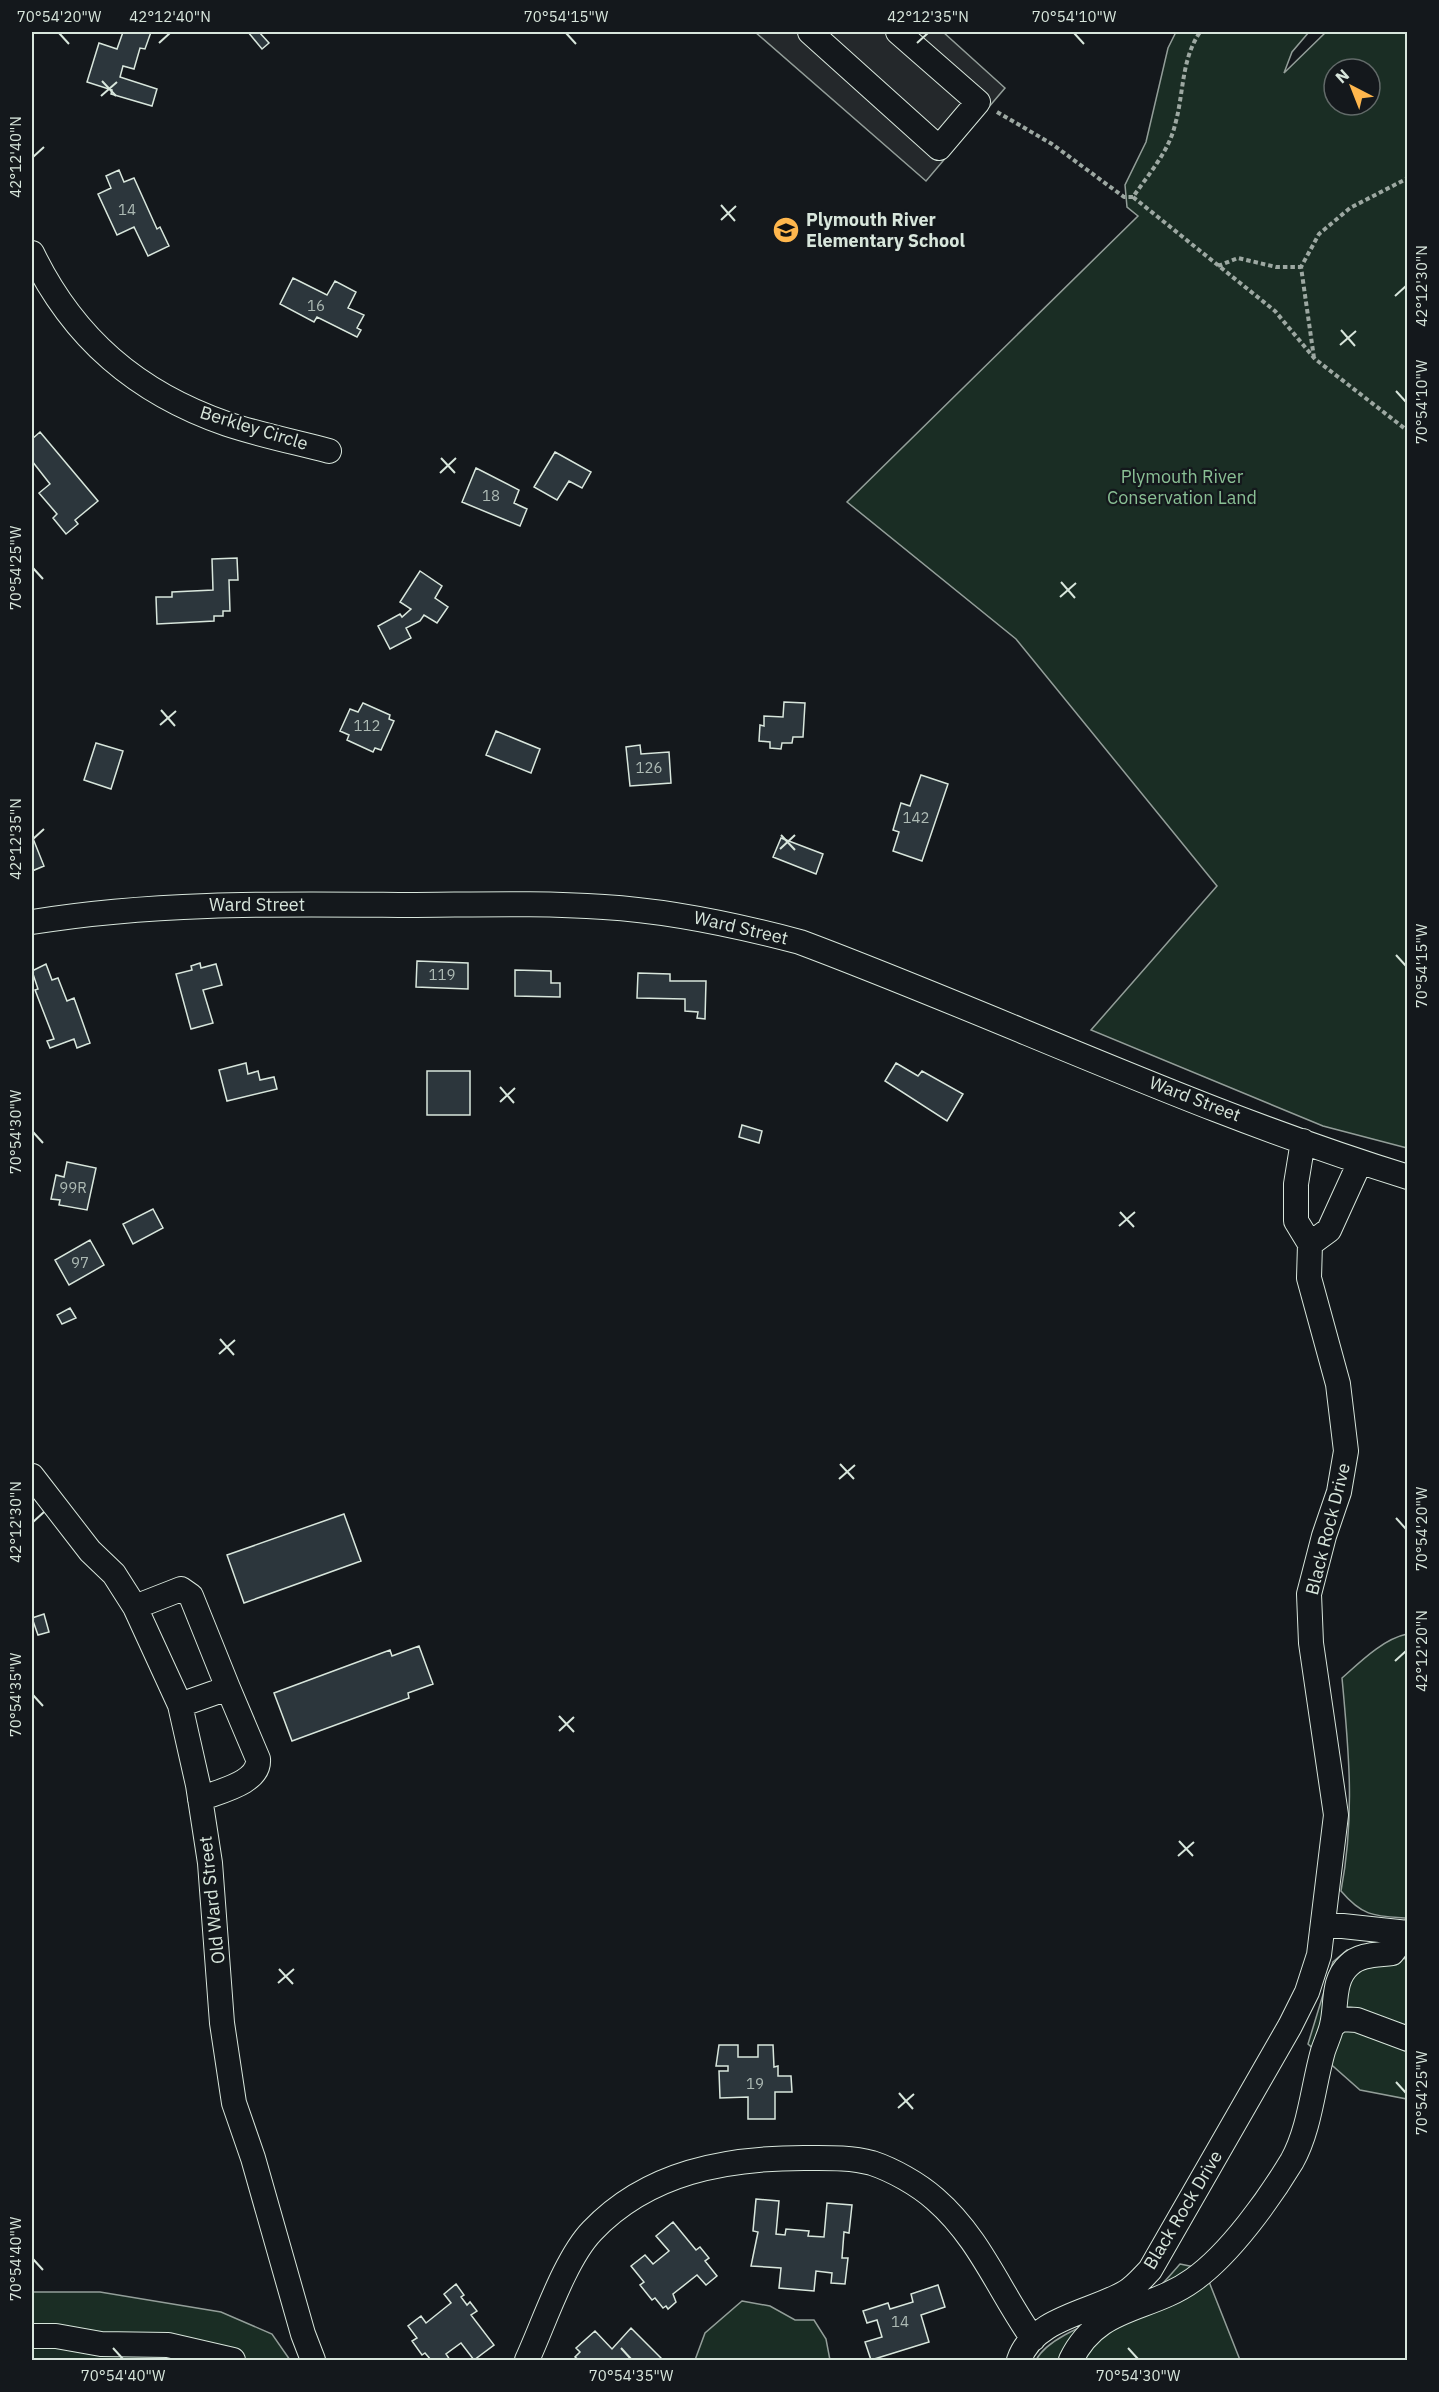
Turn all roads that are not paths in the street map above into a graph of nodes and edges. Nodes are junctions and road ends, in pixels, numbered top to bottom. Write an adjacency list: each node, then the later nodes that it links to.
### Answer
1 (810, 32): 2 (street)
2 (898, 32)
3 (32, 253): 4 (street, Berkley Circle)
4 (329, 451)
5 (32, 922): 6 (street, Ward Street)
6 (1303, 1142): 7 (street, Ward Street); 9 (street, Black Rock Drive)
7 (1360, 1162): 8 (street, Ward Street); 9 (street)
8 (1407, 1177)
9 (1310, 1244): 15 (street, Black Rock Drive)
10 (32, 1476): 11 (street, Old Ward Street)
11 (135, 1607): 12 (street); 13 (street, Old Ward Street)
12 (228, 1688): 13 (street); 14 (street)
13 (180, 1705): 14 (street, Old Ward Street)
14 (200, 1799): 22 (street, Old Ward Street)
15 (1324, 1924): 16 (street); 20 (street, Black Rock Drive)
16 (1407, 1933): 17 (street)
17 (1332, 2026): 18 (street); 25 (street)
18 (1407, 2039)
19 (32, 2336): 21 (street)
20 (1033, 2339): 23 (street); 24 (street)
21 (234, 2361)
22 (313, 2361)
23 (527, 2361)
24 (1019, 2361)
25 (1071, 2361)

